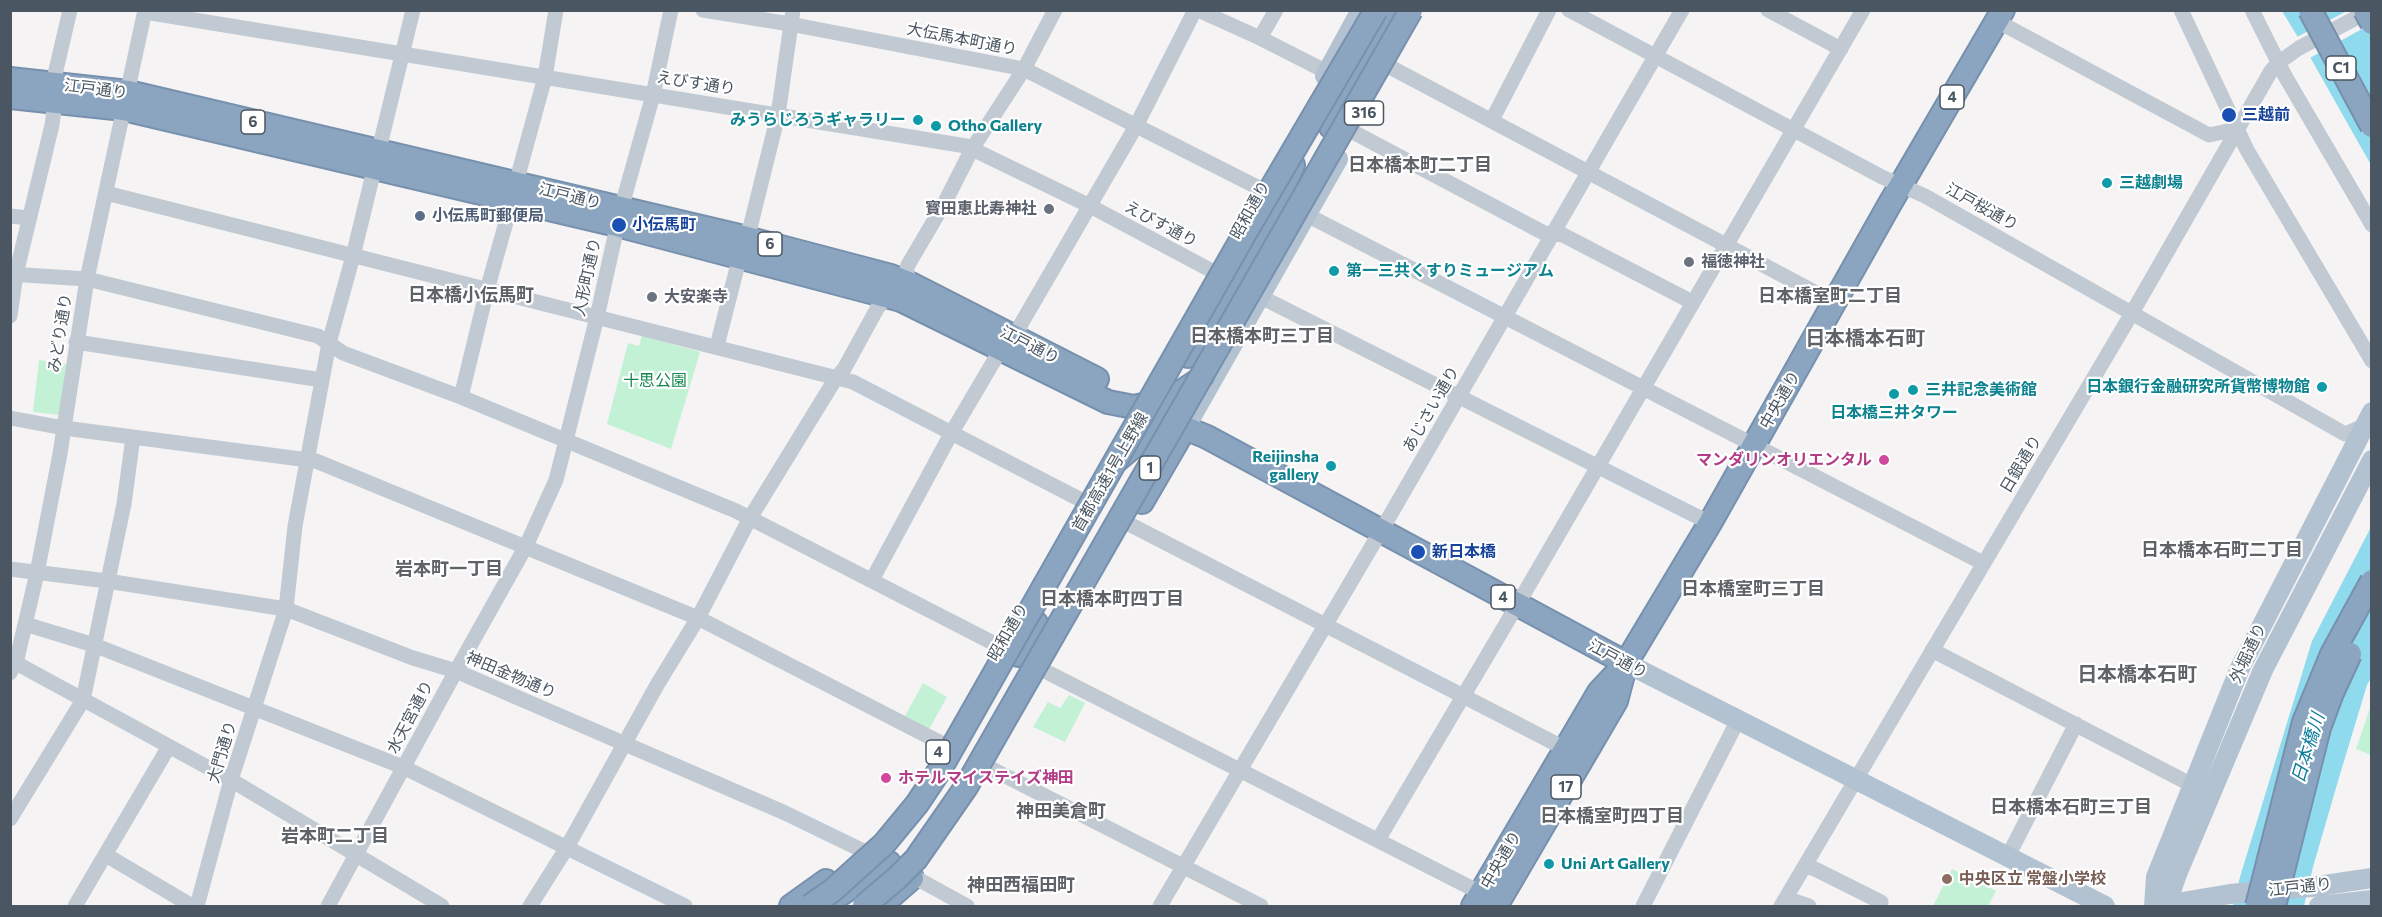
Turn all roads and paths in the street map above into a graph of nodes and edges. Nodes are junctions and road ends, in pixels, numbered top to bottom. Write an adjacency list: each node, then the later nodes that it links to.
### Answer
1 (70, 10): 38 (street)
2 (413, 10): 30 (street, 大門通り)
3 (556, 10): 36 (street)
4 (671, 10): 39 (street, 人形町通り)
5 (703, 10): 26 (street, 大伝馬本町通り)
6 (1197, 10): 28 (street); 45 (street)
7 (1276, 10): 28 (street)
8 (1361, 10): 35 (main road, 昭和通り)
9 (1376, 10): 169 (highway, 首都高速1号上野線 / 1, bridge)
10 (1397, 10): 58 (highway)
11 (1412, 10): 172 (highway, 首都高速1号上野線 / 1, bridge)
12 (1422, 10): 33 (main road, 316)
13 (1549, 10): 44 (street)
14 (1569, 10): 31 (street, 江戸桜通り)
15 (1682, 10): 31 (street, あじさい通り)
16 (1768, 10): 29 (street)
17 (1863, 10): 29 (street)
18 (2181, 10): 48 (street)
19 (2252, 10): 32 (street)
20 (2310, 10): 46 (highway, C1, bridge)
21 (2365, 10): 27 (highway, bridge)
22 (2371, 10): 32 (street, 日銀通り, bridge)
23 (145, 11): 30 (street, えびす通り); 41 (street, みどり通り)
24 (1049, 12): 34 (street)
25 (2000, 16): 48 (street); 53 (highway, 中央通り / 4)
26 (791, 17): 34 (street, 大伝馬本町通り); 43 (street)
27 (2372, 23)
28 (1260, 38): 35 (street)
29 (1841, 49): 47 (street)
30 (403, 53): 36 (street, えびす通り); 51 (street, 大門通り)
31 (1655, 56): 47 (street, 江戸桜通り); 52 (street, あじさい通り)
32 (2278, 63): 48 (street, 日銀通り); 62 (street)
33 (1390, 67): 44 (street); 49 (main road, 316)
34 (1024, 69): 45 (street, 大伝馬本町通り); 50 (street)
35 (1327, 72): 42 (main road, 昭和通り)
36 (545, 77): 39 (street, えびす通り); 55 (street)
37 (10, 79): 38 (highway, 江戸通り / 6)
38 (54, 93): 40 (highway, 江戸通り / 6); 41 (highway, 江戸通り / 6); 61 (street)
39 (653, 95): 43 (street, えびす通り); 60 (street, 人形町通り)
40 (10, 98)
41 (126, 101): 51 (highway, 江戸通り / 6); 56 (street, みどり通り)
42 (1307, 108): 54 (main road, 昭和通り); 58 (highway)
43 (778, 115): 50 (street, えびす通り); 65 (street)
44 (1492, 120): 52 (street)
45 (1136, 126): 54 (street, 大伝馬本町通り); 57 (street)
46 (2372, 126)
47 (1793, 129): 53 (street, 江戸桜通り); 64 (street)
48 (2237, 129): 75 (street, 日銀通り); 83 (street)
49 (1353, 132): 58 (highway); 63 (street)
50 (972, 149): 57 (street, えびす通り); 71 (street)
51 (375, 161): 55 (highway, 江戸通り / 6); 66 (street, 大門通り)
52 (1589, 172): 63 (street, あじさい通り); 64 (street)
53 (1901, 185): 74 (highway, 中央通り / 4); 75 (street, 江戸桜通り)
54 (1261, 189): 67 (main road, 昭和通り)
55 (514, 192): 60 (highway, 江戸通り / 6); 70 (street)
56 (106, 193): 66 (street); 69 (street, みどり通り)
57 (1090, 206): 67 (street, えびす通り); 81 (street)
58 (1298, 209): 72 (main road); 77 (street)
59 (10, 216): 61 (street)
60 (619, 217): 65 (highway, 江戸通り / 6); 78 (street, 人形町通り)
61 (29, 218): 68 (street)
62 (2372, 225)
63 (1553, 234): 73 (street); 77 (street, あじさい通り)
64 (1725, 244): 73 (street); 74 (street)
65 (739, 246): 71 (highway, 江戸通り / 6); 82 (street)
66 (353, 256): 70 (street); 80 (street, 大門通り)
67 (1214, 272): 90 (main road, 昭和通り)
68 (13, 274): 69 (street); 76 (street)
69 (87, 279): 79 (street, みどり通り); 80 (street)
70 (487, 290): 78 (street); 88 (street)
71 (906, 292): 81 (highway, 江戸通り / 6); 85 (street)
72 (1261, 297): 84 (main road); 89 (street)
73 (1692, 302): 87 (street)
74 (1835, 303): 98 (highway, 中央通り / 4)
75 (2132, 312): 92 (street, 江戸桜通り); 108 (street, 日銀通り)
76 (10, 316)
77 (1505, 316): 87 (street); 89 (street, あじさい通り)
78 (597, 317): 82 (street); 97 (street, 人形町通り)
79 (76, 342): 86 (street); 93 (street, みどり通り)
80 (329, 343): 86 (street, 大門通り); 88 (street)
81 (1008, 343): 90 (highway, 江戸通り / 6); 95 (street)
82 (717, 346): 85 (street)
83 (2372, 361)
84 (1221, 363): 90 (highway); 94 (main road)
85 (836, 378): 95 (street); 103 (street)
86 (322, 380): 99 (street, 大門通り)
87 (1643, 387): 98 (street); 101 (street)
88 (461, 397): 97 (street)
89 (1458, 397): 101 (street); 106 (street, あじさい通り)
90 (1134, 407): 94 (highway, 江戸通り / 4); 102 (highway, 昭和通り / 4)
91 (10, 418): 93 (street)
92 (2369, 420): 144 (main road, 外堀通り)
93 (64, 428): 96 (street); 110 (street, みどり通り)
94 (1185, 428): 102 (highway); 105 (highway); 106 (highway, 江戸通り / 4)
95 (952, 432): 102 (street); 111 (street)
96 (133, 437): 99 (street); 112 (street)
97 (566, 440): 103 (street); 107 (street, 人形町通り)
98 (1754, 445): 104 (highway, 中央通り / 4); 108 (street)
99 (308, 460): 107 (street); 115 (street, 大門通り)
100 (2372, 460): 180 (main road, 外堀通り)
101 (1597, 467): 104 (street); 114 (street)
102 (1086, 494): 122 (highway, 昭和通り / 4)
103 (750, 518): 111 (street); 117 (street)
104 (1710, 523): 124 (highway, 中央通り / 4)
105 (1128, 525): 120 (street); 126 (highway)
106 (1381, 530): 114 (highway, 江戸通り / 4); 120 (street, あじさい通り)
107 (526, 546): 117 (street); 127 (street, 水天宮通り)
108 (1983, 563): 123 (street, 日銀通り)
109 (10, 569): 110 (street, 神田金物通り)
110 (37, 573): 112 (street, 神田金物通り); 119 (street, みどり通り)
111 (872, 580): 122 (street)
112 (107, 581): 115 (street, 神田金物通り); 121 (street)
113 (2372, 581): 181 (highway, bridge)
114 (1517, 604): 124 (highway, 江戸通り / 4); 129 (street)
115 (286, 609): 127 (street, 神田金物通り); 131 (street, 大門通り)
116 (2372, 613): 182 (highway, bridge)
117 (698, 618): 135 (street); 136 (street)
118 (1036, 622): 122 (highway); 128 (highway); 133 (highway)
119 (25, 624): 121 (street); 125 (street, みどり通り)
120 (1324, 625): 129 (street); 141 (street, あじさい通り)
121 (94, 645): 130 (street); 131 (street)
122 (1009, 650): 128 (highway, 昭和通り / 4); 171 (highway)
123 (1932, 650): 134 (street); 143 (street, 日銀通り)
124 (1626, 663): 132 (main road, 江戸通り); 138 (highway, 中央通り / 17); 159 (highway, 中央通り / 17)
125 (14, 668): 130 (street)
126 (1043, 670): 133 (highway); 141 (street)
127 (456, 671): 135 (street, 神田金物通り); 140 (street, 水天宮通り)
128 (976, 686): 136 (highway, 昭和通り / 4)
129 (1462, 696): 138 (street); 146 (street)
130 (82, 700): 137 (street); 145 (street)
131 (254, 708): 140 (street); 142 (street, 大門通り)
132 (1738, 720): 143 (main road, 江戸通り); 176 (street)
133 (1012, 723): 139 (highway)
134 (2076, 724): 144 (street); 151 (street)
135 (626, 744): 147 (street); 148 (street, 神田金物通り)
136 (943, 744): 148 (highway, 昭和通り / 4)
137 (168, 748): 142 (street); 149 (street)
138 (1566, 749): 159 (highway, 中央通り / 17)
139 (986, 766): 153 (street); 155 (highway)
140 (403, 768): 147 (street); 150 (street, 水天宮通り)
141 (1239, 771): 146 (street); 153 (street, あじさい通り)
142 (231, 780): 150 (street); 163 (street, 大門通り)
143 (1856, 780): 151 (main road, 江戸通り); 154 (street, 日銀通り)
144 (2192, 785): 180 (main road, 外堀通り)
145 (10, 819)
146 (1378, 840): 159 (street)
147 (566, 849): 166 (street); 167 (street)
148 (864, 851): 152 (street, 神田金物通り); 168 (highway, 昭和通り / 4)
149 (106, 855): 161 (street); 162 (street)
150 (357, 856): 164 (street, 水天宮通り); 165 (street)
151 (2007, 858): 179 (main road, 江戸通り)
152 (889, 863): 155 (street, 神田金物通り); 170 (highway)
153 (1185, 866): 174 (street, あじさい通り); 175 (street)
154 (1805, 866): 158 (street, 日銀通り); 178 (street)
155 (913, 877): 160 (street, 神田金物通り); 173 (highway)
156 (2372, 878): 180 (main road, 江戸通り, bridge)
157 (2372, 900): 183 (main road, 江戸通り)
158 (1784, 902): 177 (street)
159 (1491, 903)
160 (962, 905)
161 (75, 906)
162 (192, 906)
163 (197, 906)
164 (328, 906)
165 (442, 906)
166 (530, 906)
167 (685, 906)
168 (791, 906)
169 (810, 906)
170 (815, 906)
171 (836, 906)
172 (864, 906)
173 (880, 906)
174 (1160, 906)
175 (1261, 906)
176 (1643, 906)
177 (1809, 906)
178 (1879, 906)
179 (2105, 906)
180 (2161, 906)
181 (2257, 906)
182 (2274, 906)
183 (2319, 906)

